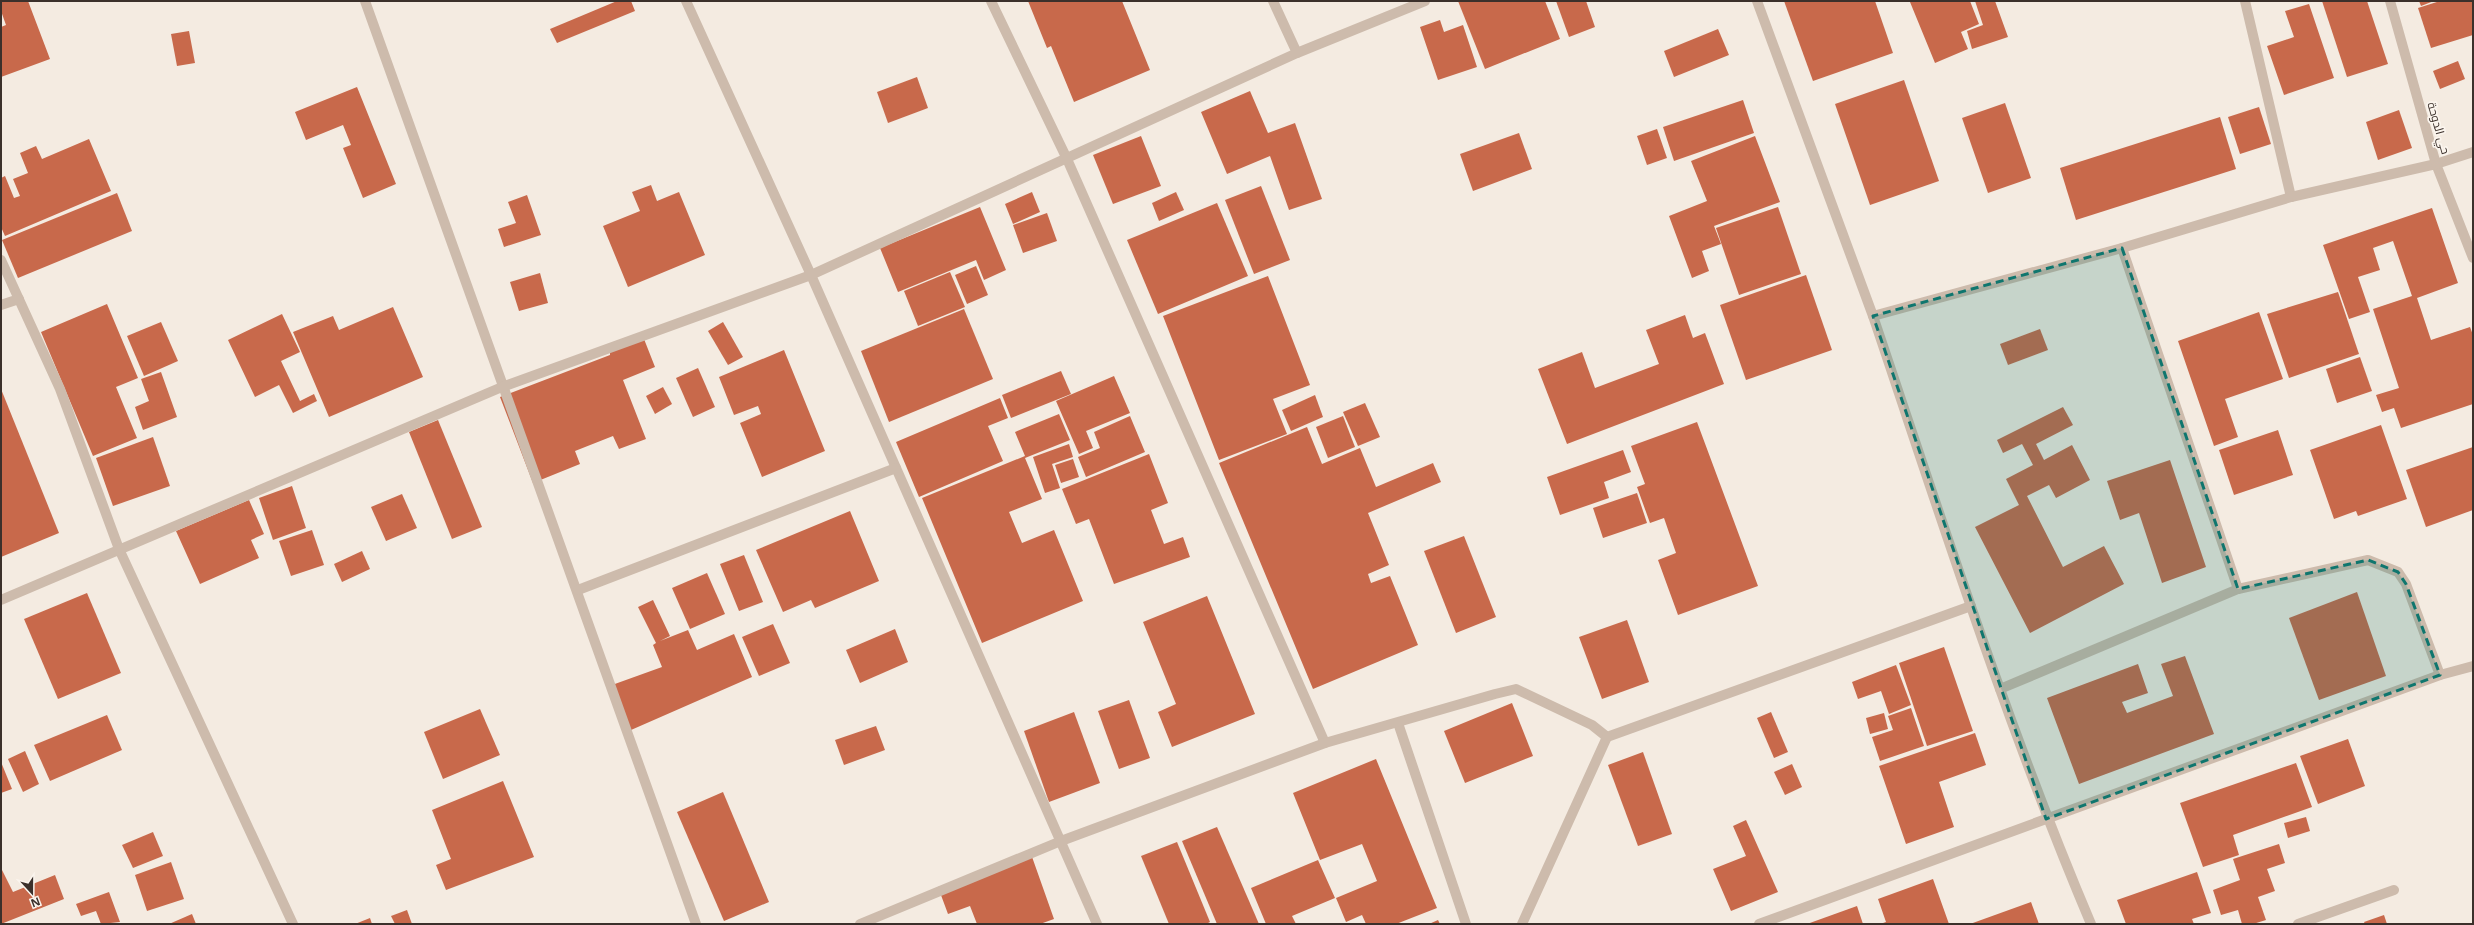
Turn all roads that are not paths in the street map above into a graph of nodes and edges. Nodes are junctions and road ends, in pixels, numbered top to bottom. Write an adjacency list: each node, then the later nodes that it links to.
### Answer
1 (365, 1): 21 (street)
2 (686, 1): 17 (street)
3 (991, 1): 11 (street)
4 (1273, 1): 9 (street)
5 (1425, 1): 9 (street)
6 (2245, 1): 13 (street)
7 (2390, 1): 12 (street, حي الدوحة)
8 (1761, 2): 20 (street)
9 (1297, 53): 11 (street)
10 (2473, 152): 12 (street)
11 (1067, 160): 17 (street); 33 (street)
12 (2436, 164): 13 (street); 15 (street, حي الدوحة)
13 (2291, 197): 14 (street)
14 (2122, 248): 20 (street); 24 (street)
15 (2473, 258)
16 (1, 260): 18 (street)
17 (811, 275): 21 (street); 22 (street)
18 (19, 299): 19 (street); 23 (street)
19 (1, 305)
20 (1873, 316): 27 (street)
21 (502, 387): 23 (street); 25 (street)
22 (896, 468): 25 (street); 35 (street)
23 (119, 549): 26 (street); 37 (street)
24 (2238, 589): 29 (street); 30 (street)
25 (578, 590): 38 (street)
26 (1, 600)
27 (1970, 606): 30 (street); 32 (street)
28 (2473, 666): 29 (street)
29 (2440, 675): 34 (street)
30 (2000, 689): 34 (street)
31 (1398, 723): 32 (street); 33 (street); 41 (street)
32 (1607, 737): 42 (street)
33 (1325, 743): 35 (street)
34 (2046, 818): 43 (street); 44 (street)
35 (1061, 841): 39 (street); 40 (street)
36 (2394, 890): 45 (street)
37 (294, 924)
38 (696, 924)
39 (860, 924)
40 (1097, 924)
41 (1466, 924)
42 (1522, 924)
43 (1759, 924)
44 (2091, 924)
45 (2298, 924)

